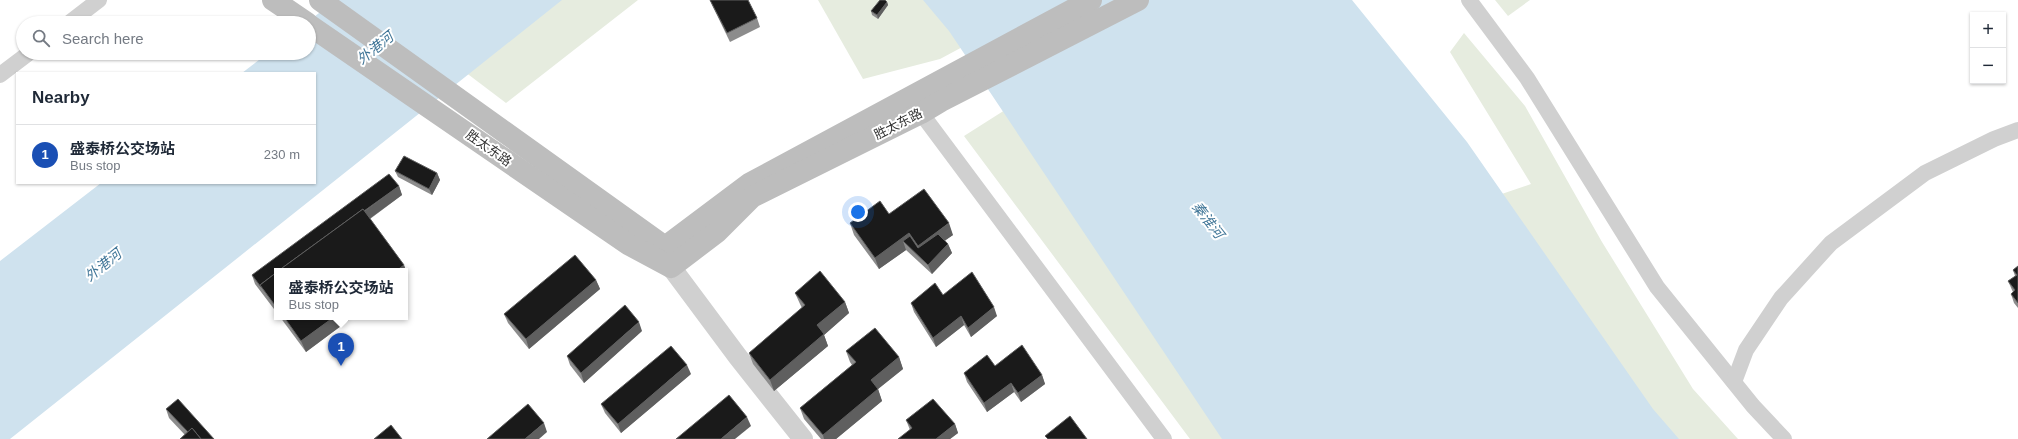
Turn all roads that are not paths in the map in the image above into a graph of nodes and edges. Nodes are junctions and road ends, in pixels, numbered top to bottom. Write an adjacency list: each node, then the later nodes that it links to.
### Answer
1 (99, 0): 7 (street)
2 (273, 0): 8 (main road, 胜太东路)
3 (320, 0): 14 (main road, 胜太东路)
4 (1091, 0): 12 (main road, 胜太东路)
5 (1138, 0): 12 (main road, 胜太东路)
6 (1469, 0): 15 (street)
7 (78, 16)
8 (296, 16)
9 (316, 29): 14 (main road, 胜太东路)
10 (20, 60): 11 (street)
11 (0, 75)
12 (926, 99): 14 (main road, 胜太东路); 17 (street)
13 (2018, 130): 15 (street)
14 (668, 257): 16 (street, 胜太东路)
15 (1734, 382): 18 (street)
16 (803, 439)
17 (1164, 439)
18 (1784, 439)

